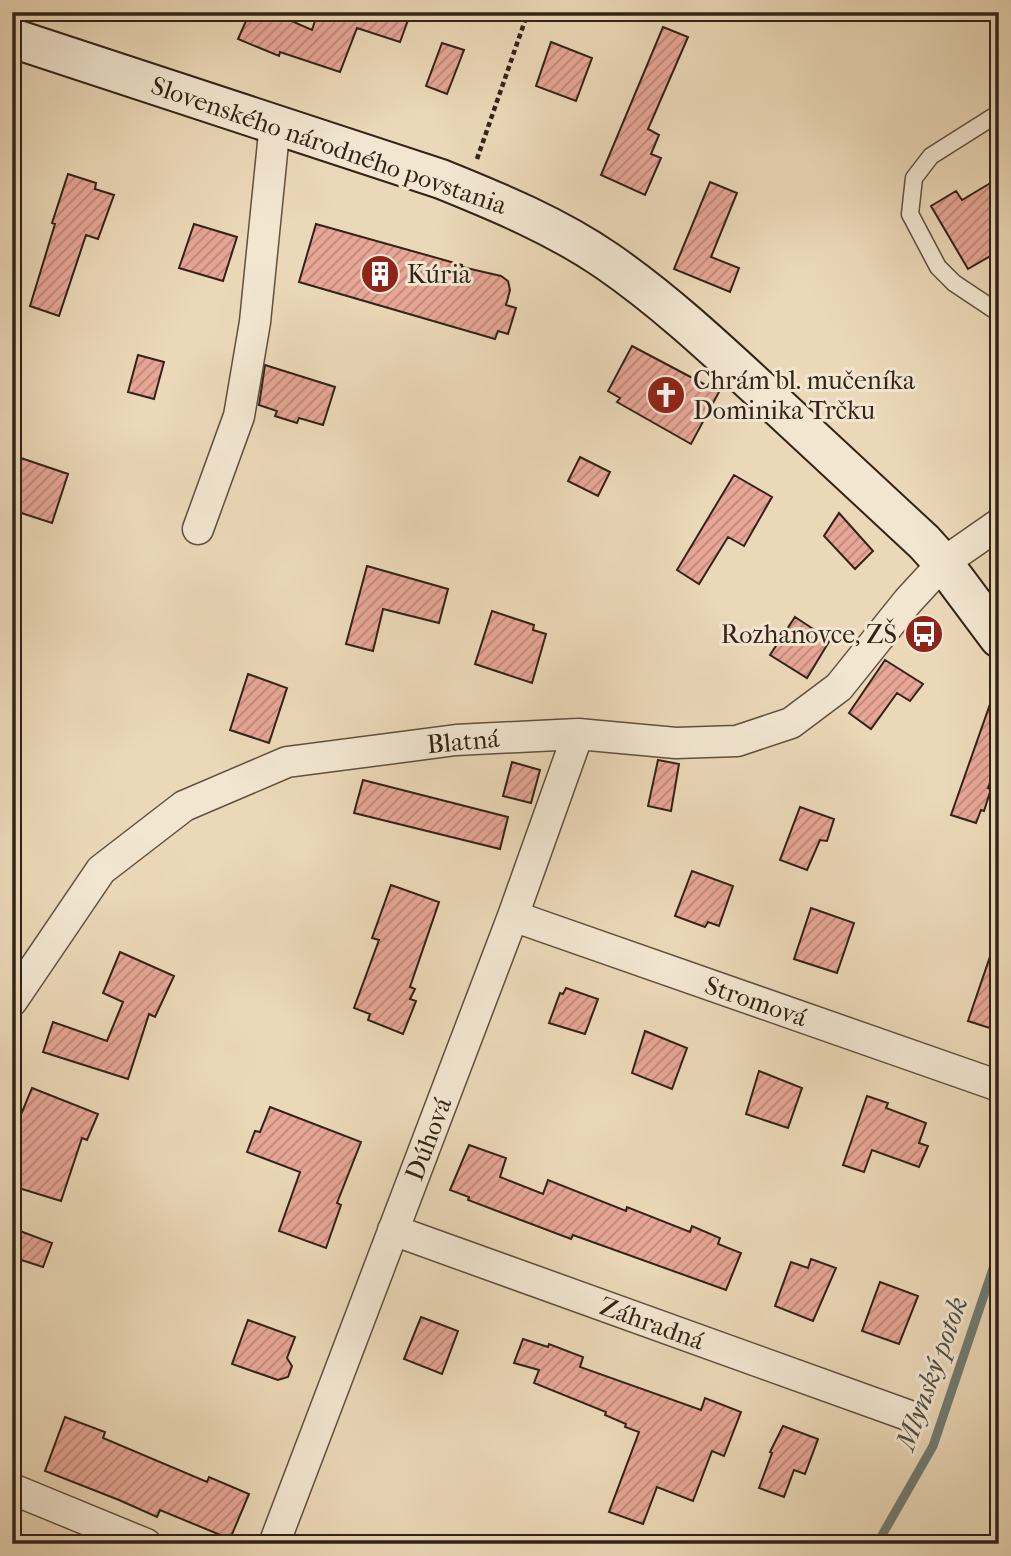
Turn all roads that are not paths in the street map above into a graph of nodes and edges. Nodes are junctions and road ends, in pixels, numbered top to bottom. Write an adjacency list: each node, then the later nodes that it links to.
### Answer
1 (12, 38): 3 (street, Slovenského národného povstania)
2 (999, 113): 4 (lane)
3 (275, 123): 6 (street); 7 (street, Slovenského národného povstania)
4 (999, 313)
5 (999, 524): 7 (street, Blatná)
6 (198, 529)
7 (943, 563): 8 (street, Slovenského národného povstania); 9 (street, Blatná)
8 (999, 638)
9 (578, 734): 10 (street, Dúhová); 11 (street, Blatná)
10 (513, 916): 12 (street, Stromová); 13 (street, Dúhová)
11 (12, 1001)
12 (999, 1086)
13 (393, 1230): 14 (street, Záhradná); 17 (street, Dúhová)
14 (910, 1416)
15 (12, 1489): 16 (street)
16 (146, 1544)
17 (274, 1544)

